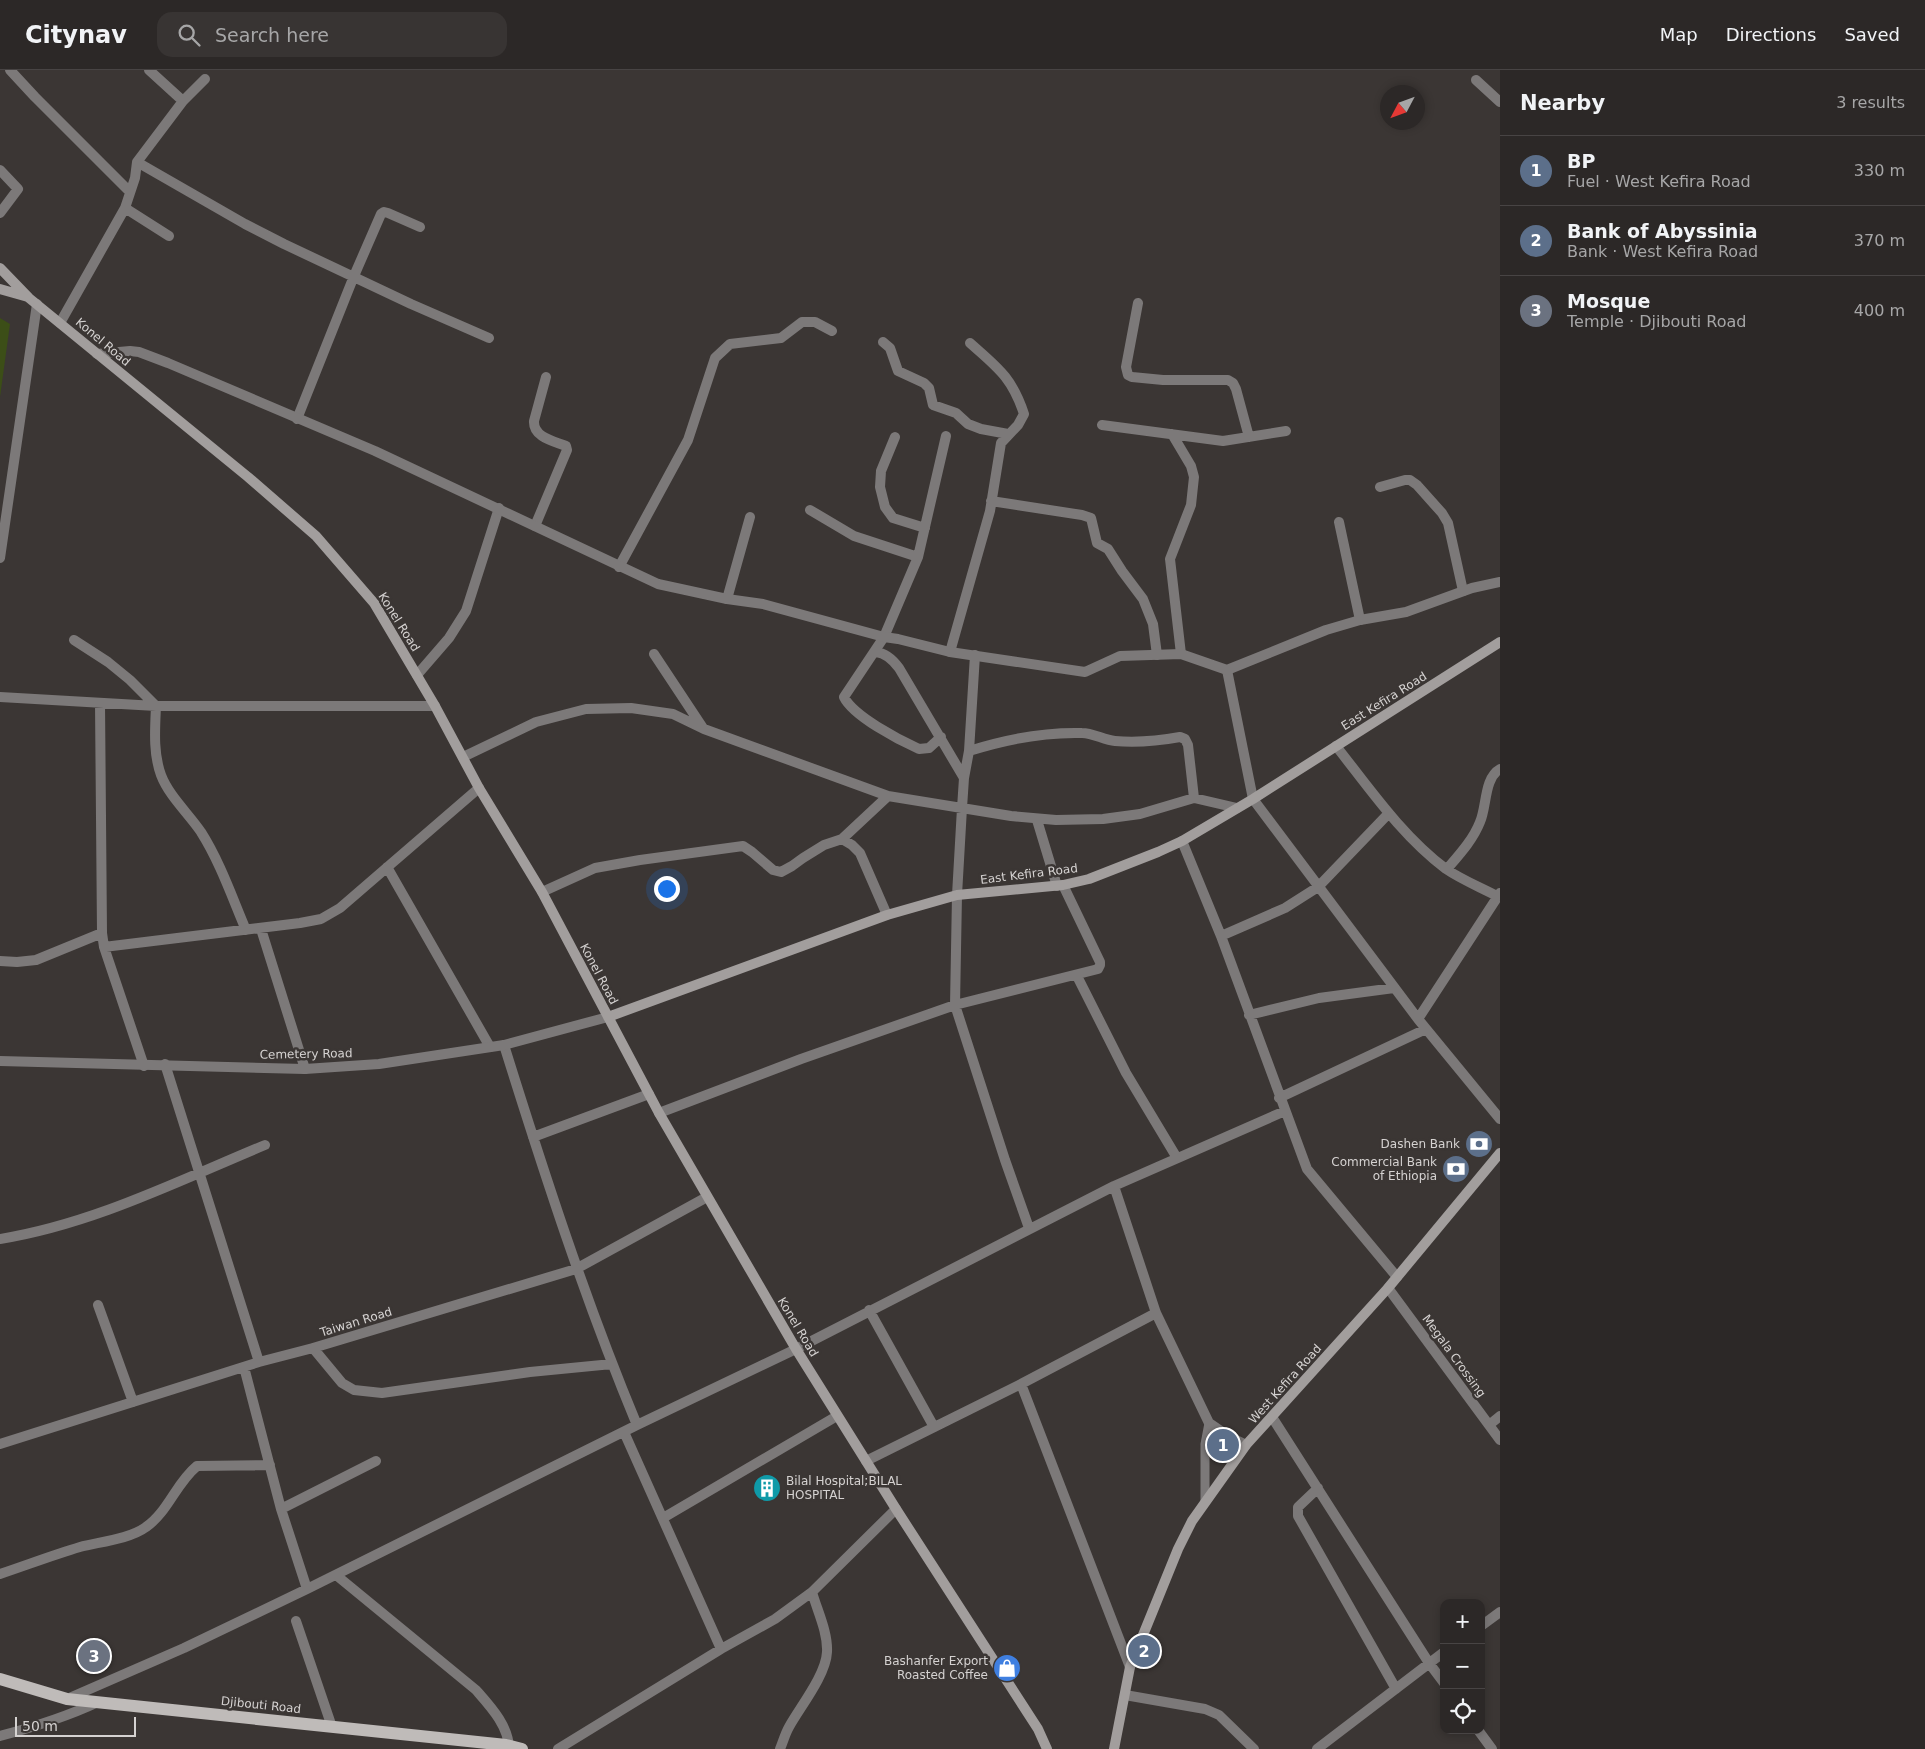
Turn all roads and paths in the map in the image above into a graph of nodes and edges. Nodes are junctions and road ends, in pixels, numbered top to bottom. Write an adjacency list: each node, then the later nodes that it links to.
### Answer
1 (10, 70): 9 (street)
2 (149, 70): 5 (street)
3 (205, 79): 5 (street)
4 (1476, 80): 6 (street)
5 (182, 101): 7 (street)
6 (1500, 102)
7 (137, 162): 9 (street); 15 (street)
8 (0, 170): 11 (street)
9 (130, 192): 10 (street)
10 (125, 208): 13 (street); 19 (street)
11 (0, 213)
12 (420, 227): 15 (street)
13 (169, 236)
14 (0, 268): 17 (main road)
15 (354, 276): 21 (street); 26 (street)
16 (0, 289): 17 (main road)
17 (33, 301): 19 (main road, Konel Road); 43 (street)
18 (1138, 303): 33 (street)
19 (60, 322): 24 (main road, Konel Road)
20 (832, 331): 44 (street)
21 (489, 338)
22 (883, 342): 29 (street)
23 (970, 343): 29 (street)
24 (97, 354): 26 (street); 59 (main road, Konel Road)
25 (546, 377): 40 (street)
26 (297, 419): 36 (street)
27 (1102, 425): 30 (street)
28 (1286, 431): 33 (street)
29 (1008, 434): 35 (street)
30 (1172, 434): 33 (street); 55 (street)
31 (946, 436): 41 (street)
32 (895, 437): 41 (street)
33 (1249, 437)
34 (1380, 487): 46 (street)
35 (991, 501): 53 (street); 57 (street)
36 (499, 508): 40 (street); 59 (street)
37 (810, 510): 42 (street)
38 (750, 517): 47 (street)
39 (1339, 522): 48 (street)
40 (535, 526): 44 (street)
41 (925, 528): 42 (street)
42 (918, 557): 49 (street)
43 (0, 558)
44 (619, 567): 47 (street)
45 (1500, 582): 46 (street)
46 (1463, 592): 48 (street)
47 (727, 599): 49 (street)
48 (1360, 620): 58 (street)
49 (884, 637): 52 (street); 53 (street)
50 (74, 640): 62 (street)
51 (1500, 642): 66 (main road, East Kefira Road)
52 (876, 652): 65 (street); 65 (street)
53 (950, 652): 56 (street)
54 (654, 654): 64 (street)
55 (1181, 654): 57 (street); 58 (street)
56 (975, 655): 57 (street); 67 (street)
57 (1157, 656)
58 (1227, 670): 74 (street)
59 (417, 675): 63 (main road, Konel Road)
60 (0, 696): 61 (street)
61 (100, 704): 62 (street); 91 (street)
62 (156, 706): 63 (street); 90 (street)
63 (435, 706): 68 (main road, Konel Road)
64 (704, 729): 68 (street); 72 (street)
65 (941, 737): 70 (street)
66 (1336, 746): 74 (main road, East Kefira Road); 77 (street)
67 (969, 751): 70 (street); 73 (street)
68 (463, 756): 71 (main road, Konel Road)
69 (1500, 769): 82 (street)
70 (964, 778): 75 (street)
71 (479, 788): 81 (street); 85 (main road, Konel Road)
72 (888, 796): 75 (street); 79 (street)
73 (1194, 798): 76 (street); 78 (street)
74 (1253, 799): 76 (main road, East Kefira Road); 84 (street)
75 (962, 808): 78 (street); 87 (street)
76 (1237, 808): 80 (main road, East Kefira Road)
77 (1389, 813): 82 (street); 84 (street)
78 (1038, 820): 83 (street)
79 (842, 839): 85 (street); 88 (street)
80 (1182, 841): 83 (main road, East Kefira Road); 92 (street)
81 (387, 867): 89 (street); 103 (street)
82 (1447, 869): 86 (street)
83 (1060, 886): 87 (main road, East Kefira Road); 95 (street)
84 (1318, 887): 92 (street); 96 (street)
85 (542, 892): 99 (main road, Konel Road)
86 (1499, 894): 100 (street)
87 (957, 895): 88 (main road, East Kefira Road); 97 (street)
88 (887, 915): 99 (main road, East Kefira Road)
89 (261, 928): 90 (street); 107 (street)
90 (246, 930): 93 (street)
91 (102, 933): 93 (street); 94 (street)
92 (1221, 936): 98 (street)
93 (104, 947): 106 (street)
94 (0, 961)
95 (1077, 976): 97 (street); 116 (street)
96 (1394, 988): 98 (street); 100 (street)
97 (955, 1005): 111 (street); 120 (street)
98 (1248, 1014): 109 (street)
99 (608, 1017): 102 (street, Cemetery Road); 108 (main road, Konel Road)
100 (1418, 1019): 101 (street)
101 (1426, 1029): 109 (street); 112 (street)
102 (504, 1045): 103 (street, Cemetery Road); 113 (street)
103 (490, 1047): 107 (street, Cemetery Road)
104 (0, 1060): 106 (street, Cemetery Road)
105 (165, 1064): 106 (street, Cemetery Road); 107 (street, Cemetery Road); 117 (street)
106 (144, 1066)
107 (305, 1068)
108 (649, 1094): 111 (main road, Konel Road); 113 (street)
109 (1279, 1098): 110 (street)
110 (1285, 1111): 116 (street); 123 (street)
111 (659, 1113): 119 (main road, Konel Road)
112 (1500, 1119)
113 (533, 1137): 122 (street)
114 (265, 1145): 117 (street)
115 (1500, 1153): 123 (main road, West Kefira Road)
116 (1177, 1158): 118 (street)
117 (200, 1172): 121 (street); 130 (street)
118 (1114, 1186): 120 (street); 127 (street)
119 (707, 1197): 122 (street, Taiwan Road); 129 (main road, Konel Road)
120 (1029, 1228): 126 (street)
121 (0, 1239)
122 (576, 1269): 128 (street, Taiwan Road); 131 (street)
123 (1396, 1277): 124 (main road, West Kefira Road)
124 (1388, 1288): 137 (main road, West Kefira Road); 140 (street, Megala Crossing)
125 (98, 1305): 134 (street)
126 (869, 1310): 129 (street); 141 (street)
127 (1156, 1313): 133 (street); 138 (street)
128 (313, 1348): 130 (street, Taiwan Road); 131 (street)
129 (796, 1349): 135 (main road, Konel Road); 139 (street)
130 (259, 1362): 132 (street, Taiwan Road)
131 (612, 1364): 139 (street)
132 (244, 1367): 134 (street, Taiwan Road); 148 (street)
133 (1020, 1384): 141 (street); 164 (street)
134 (133, 1402): 144 (street, Taiwan Road)
135 (838, 1416): 147 (main road, Konel Road); 153 (street)
136 (1500, 1416): 140 (street)
137 (1272, 1417): 145 (main road, West Kefira Road); 149 (street)
138 (1209, 1423): 145 (street); 150 (lane)
139 (637, 1424): 142 (street)
140 (1489, 1425): 143 (street, Megala Crossing)
141 (934, 1427): 147 (street)
142 (624, 1432): 153 (street); 155 (street)
143 (1500, 1440)
144 (0, 1444)
145 (1246, 1445): 150 (main road, West Kefira Road)
146 (376, 1461): 151 (street)
147 (866, 1461): 152 (main road, Konel Road)
148 (270, 1465): 151 (street); 154 (street)
149 (1318, 1488): 163 (street); 167 (street)
150 (1204, 1501): 164 (main road, West Kefira Road)
151 (281, 1509): 156 (street)
152 (896, 1509): 157 (street); 178 (main road, Konel Road)
153 (663, 1518): 161 (street)
154 (0, 1574)
155 (336, 1575): 156 (street); 174 (street)
156 (307, 1589): 169 (street)
157 (812, 1592): 161 (street); 177 (street)
158 (1500, 1612): 160 (street)
159 (296, 1621): 171 (street)
160 (1485, 1623)
161 (721, 1649): 176 (street)
162 (1440, 1655): 163 (street)
163 (1429, 1663): 165 (street); 167 (street)
164 (1130, 1667): 168 (main road, West Kefira Road)
165 (1440, 1678)
166 (0, 1679): 169 (main road, Djibouti Road)
167 (1396, 1688): 181 (street)
168 (1125, 1694): 179 (main road, West Kefira Road); 180 (street)
169 (67, 1699): 170 (main road, Djibouti Road)
170 (98, 1701): 171 (main road, Djibouti Road); 173 (street)
171 (332, 1726): 174 (main road, Djibouti Road)
172 (1481, 1734): 182 (street)
173 (0, 1736)
174 (509, 1747): 175 (main road, Djibouti Road)
175 (522, 1749)
176 (558, 1749)
177 (780, 1749)
178 (1048, 1749)
179 (1114, 1749)
180 (1254, 1749)
181 (1317, 1749)
182 (1492, 1749)

